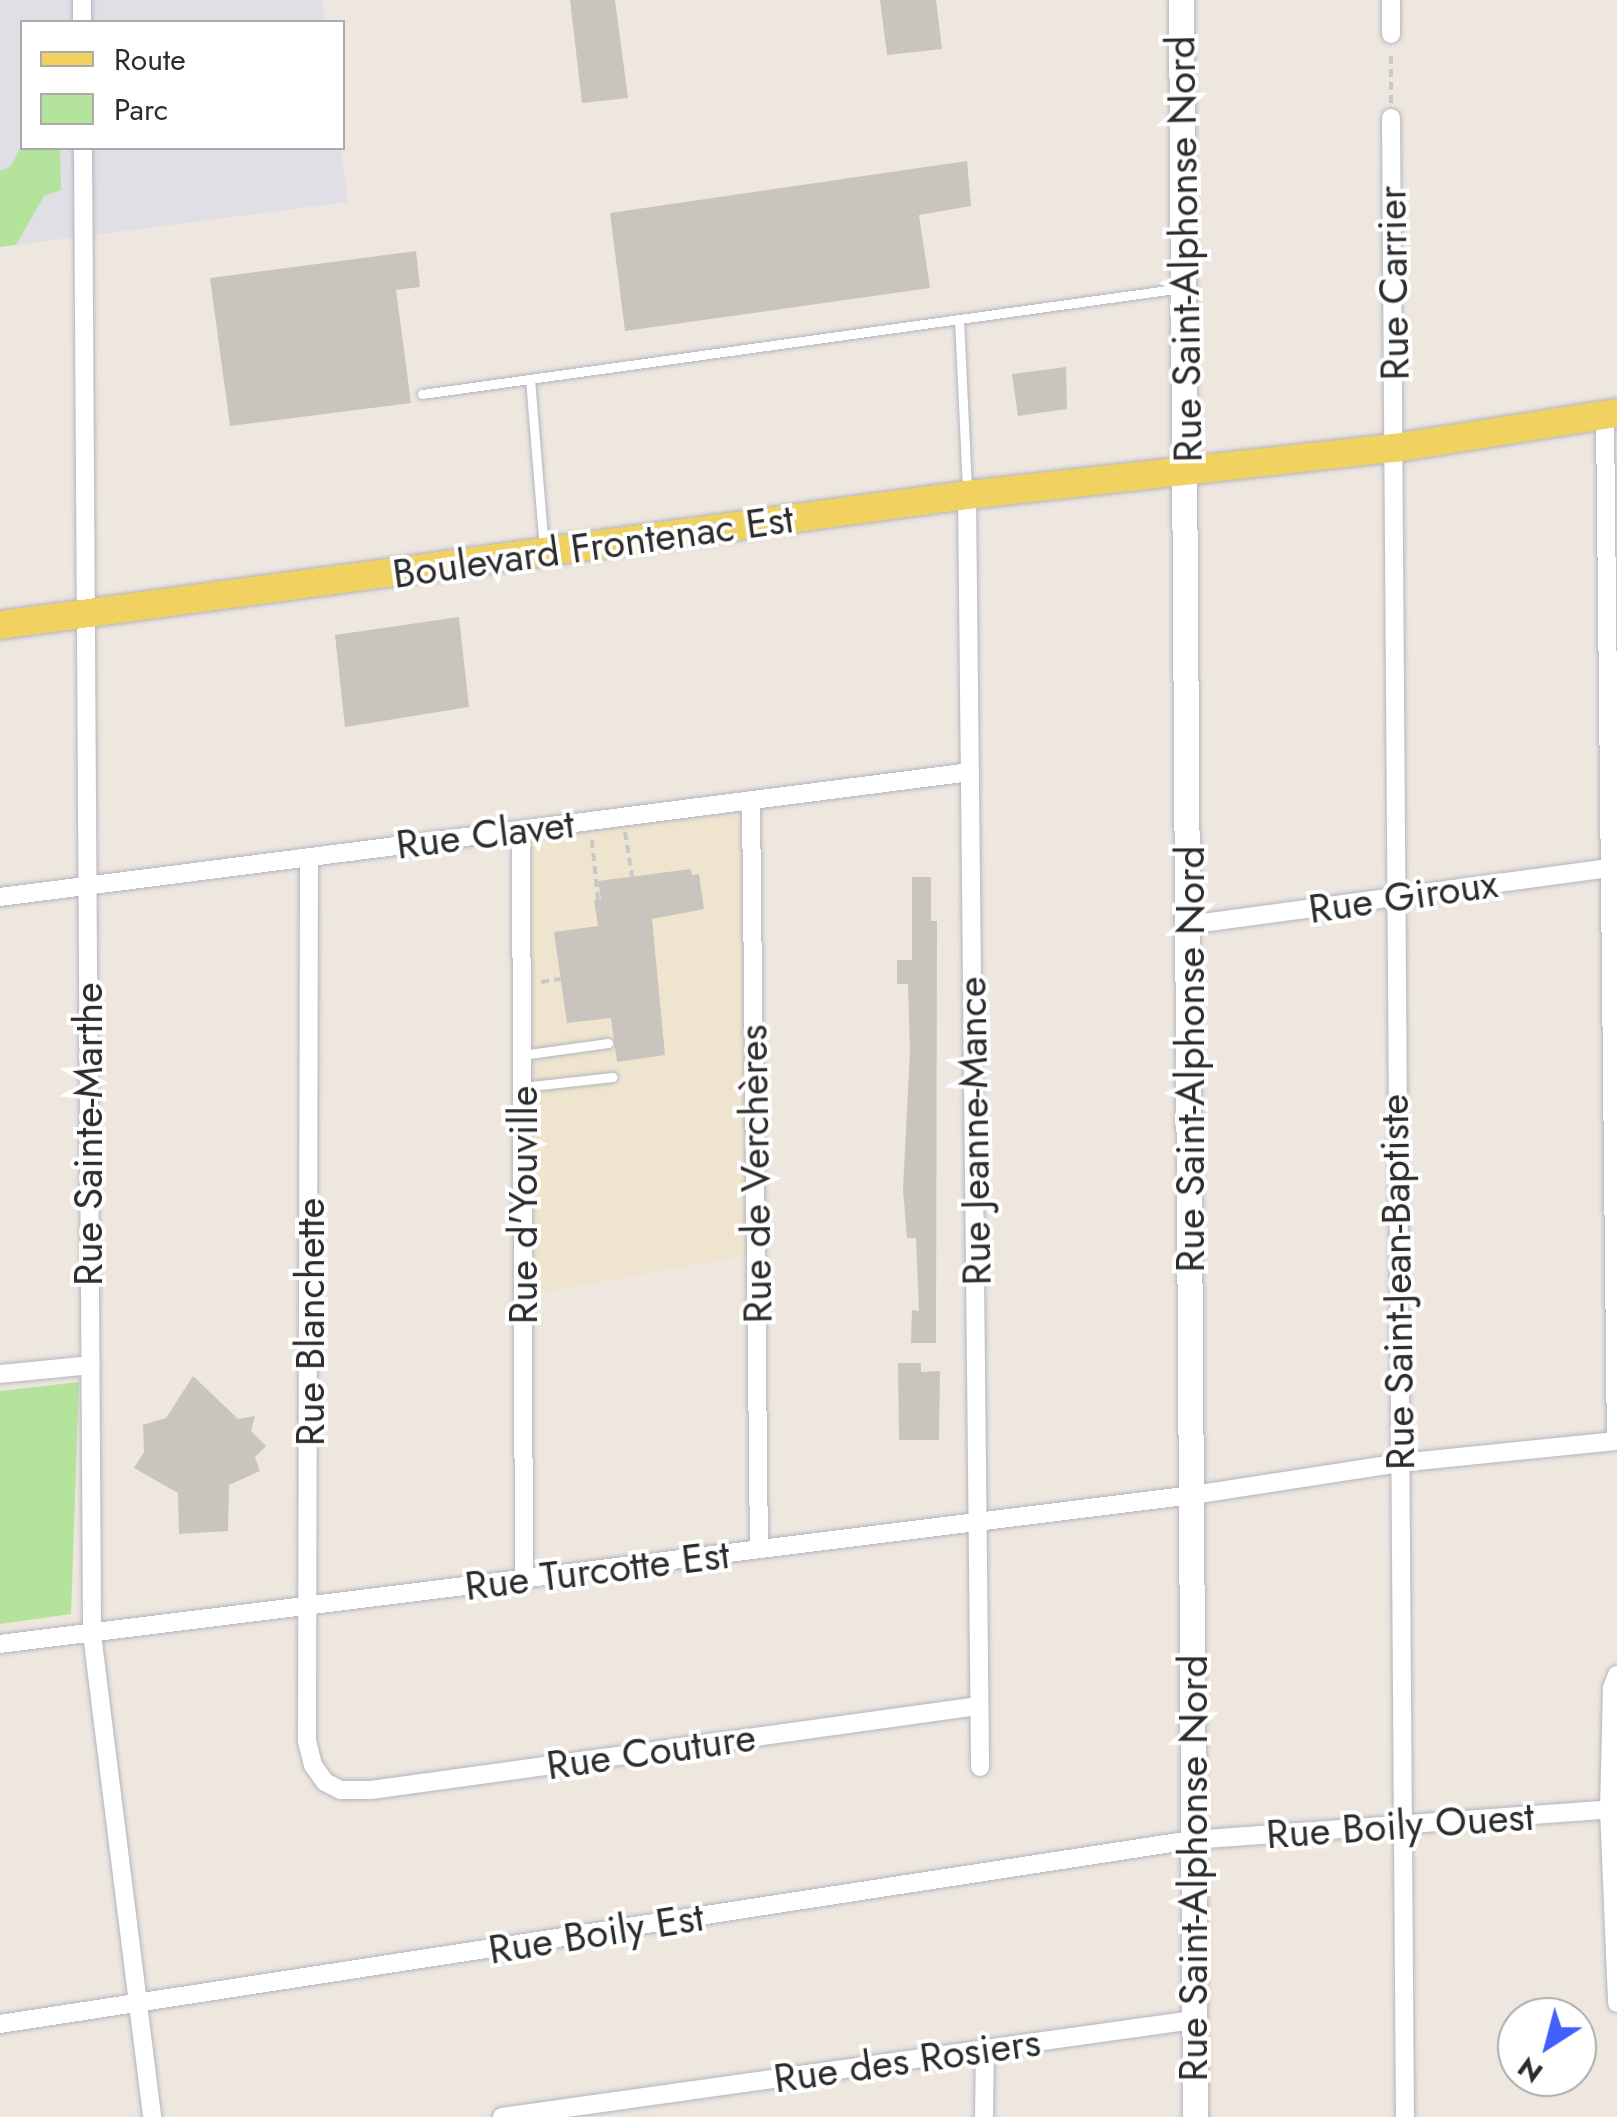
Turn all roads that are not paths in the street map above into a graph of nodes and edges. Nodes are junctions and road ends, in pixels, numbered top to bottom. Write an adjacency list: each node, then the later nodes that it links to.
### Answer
1 (1181, 0): 6 (main road, Rue Saint-Alphonse Nord)
2 (1390, 0): 3 (street)
3 (1391, 34)
4 (1390, 118): 11 (street, Rue Carrier)
5 (82, 150): 15 (street, Rue Sainte-Marthe)
6 (1185, 287): 7 (lane); 12 (main road, Rue Saint-Alphonse Nord)
7 (959, 319): 8 (lane); 13 (lane)
8 (530, 379): 9 (lane); 14 (lane)
9 (422, 394)
10 (1611, 414): 11 (main road, Boulevard Frontenac Est); 21 (street)
11 (1395, 448): 12 (main road, Boulevard Frontenac Est); 23 (street, Rue Saint-Jean-Baptiste)
12 (1187, 474): 13 (main road, Boulevard Frontenac Est); 25 (main road, Rue Saint-Alphonse Nord)
13 (968, 495): 14 (main road, Boulevard Frontenac Est); 17 (street, Rue Jeanne-Mance)
14 (544, 552): 15 (main road, Boulevard Frontenac Est)
15 (87, 614): 16 (main road, Boulevard Frontenac Est); 22 (street, Rue Sainte-Marthe)
16 (0, 625)
17 (970, 772): 18 (street, Rue Clavet); 35 (street, Rue Jeanne-Mance)
18 (751, 800): 19 (street, Rue Clavet); 36 (street, Rue de Verchères)
19 (522, 830): 20 (street, Rue Clavet); 27 (street, Rue d'Youville)
20 (309, 858): 22 (street, Rue Clavet); 38 (street, Rue Blanchette)
21 (1614, 867): 23 (street, Rue Giroux); 32 (street)
22 (88, 886): 24 (street, Rue Clavet); 30 (street, Rue Sainte-Marthe)
23 (1394, 896): 25 (street, Rue Giroux); 33 (street, Rue Saint-Jean-Baptiste)
24 (0, 898)
25 (1188, 926): 34 (main road, Rue Saint-Alphonse Nord)
26 (608, 1043): 27 (lane)
27 (522, 1055): 29 (street, Rue d'Youville)
28 (612, 1078): 29 (lane)
29 (522, 1087): 37 (street, Rue d'Youville)
30 (90, 1365): 31 (street); 39 (street, Rue Sainte-Marthe)
31 (0, 1374)
32 (1616, 1441): 33 (street, Rue Turcotte Est)
33 (1399, 1463): 34 (street, Rue Turcotte Est); 46 (street, Rue Saint-Jean-Baptiste)
34 (1193, 1496): 35 (street, Rue Turcotte Est); 47 (main road, Rue Saint-Alphonse Nord)
35 (978, 1521): 36 (street, Rue Turcotte Est); 42 (street, Rue Jeanne-Mance)
36 (760, 1549): 37 (street, Rue Turcotte Est)
37 (524, 1580): 38 (street, Rue Turcotte Est)
38 (311, 1608): 39 (street, Rue Turcotte Est); 44 (street, Rue Blanchette)
39 (92, 1634): 40 (street, Rue Turcotte Est); 49 (street, Rue Sainte-Marthe)
40 (0, 1644)
41 (1617, 1675): 45 (street)
42 (979, 1706): 43 (street, Rue Jeanne-Mance); 44 (street, Rue Couture)
43 (980, 1767)
44 (325, 1782)
45 (1609, 1809): 46 (street, Rue Boily Ouest); 48 (street)
46 (1404, 1824): 47 (street, Rue Boily Ouest); 57 (street, Rue Saint-Jean-Baptiste)
47 (1191, 1840): 49 (street, Rue Boily Est); 50 (main road, Rue Saint-Alphonse Nord)
48 (1617, 2003)
49 (139, 2004): 51 (street, Rue Boily Est); 53 (street, Rue Sainte-Marthe)
50 (1194, 2020): 52 (street, Rue des Rosiers); 56 (main road, Rue Saint-Alphonse Nord)
51 (0, 2024)
52 (985, 2048): 54 (street, Rue des Rosiers); 55 (street)
53 (152, 2117)
54 (502, 2117)
55 (984, 2117)
56 (1195, 2117)
57 (1405, 2117)

